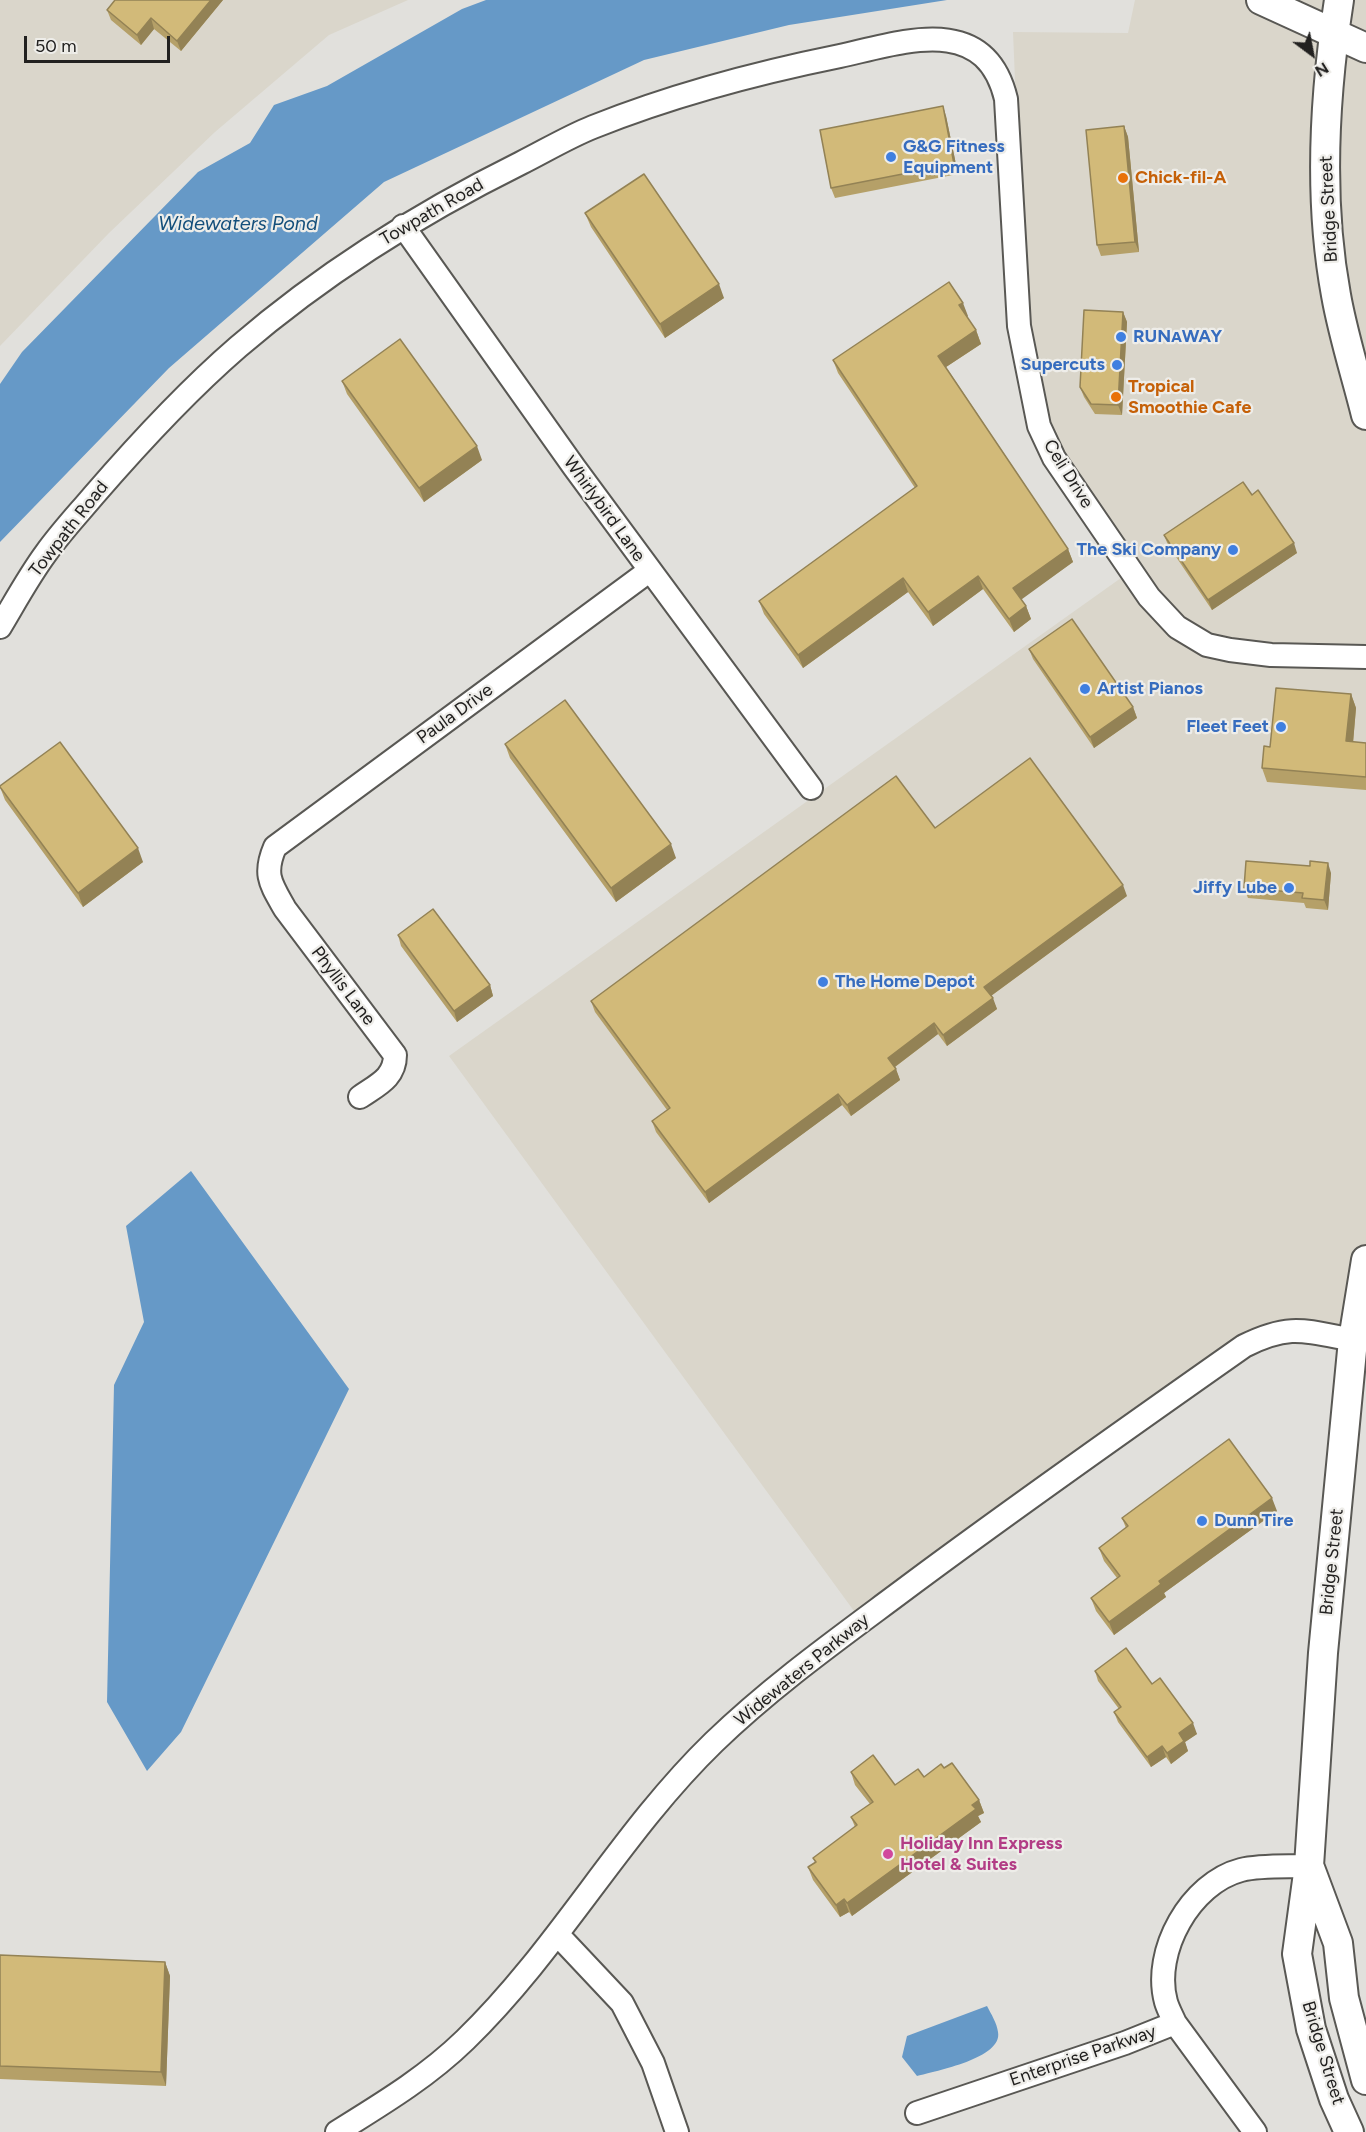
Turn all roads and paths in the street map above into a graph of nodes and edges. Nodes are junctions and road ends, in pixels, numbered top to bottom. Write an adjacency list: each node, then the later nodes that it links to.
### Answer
1 (1261, 0): 3 (main road)
2 (1338, 0): 3 (main road, Bridge Street)
3 (1333, 34): 4 (main road); 7 (main road, Bridge Street)
4 (1366, 48)
5 (994, 68): 6 (street, Towpath Road); 10 (street, Celi Drive)
6 (403, 226): 8 (street, Whirlybird Lane); 9 (street, Towpath Road)
7 (1366, 415)
8 (649, 571): 11 (street, Whirlybird Lane); 12 (street, Paula Drive)
9 (0, 627)
10 (1366, 657)
11 (811, 788)
12 (268, 863): 13 (street, Phyllis Lane)
13 (360, 1097)
14 (1366, 1260): 15 (main road, Bridge Street)
15 (1353, 1340): 16 (main road, Bridge Street); 17 (street, Widewaters Parkway)
16 (1309, 1866): 18 (street, Enterprise Parkway); 19 (main road, Bridge Street); 24 (main road, Bridge Street)
17 (558, 1935): 21 (street, Widewaters Parkway); 22 (street)
18 (1175, 2023): 20 (street, Enterprise Parkway); 23 (street)
19 (1366, 2080)
20 (917, 2113)
21 (338, 2132)
22 (677, 2132)
23 (1254, 2132)
24 (1349, 2132)

